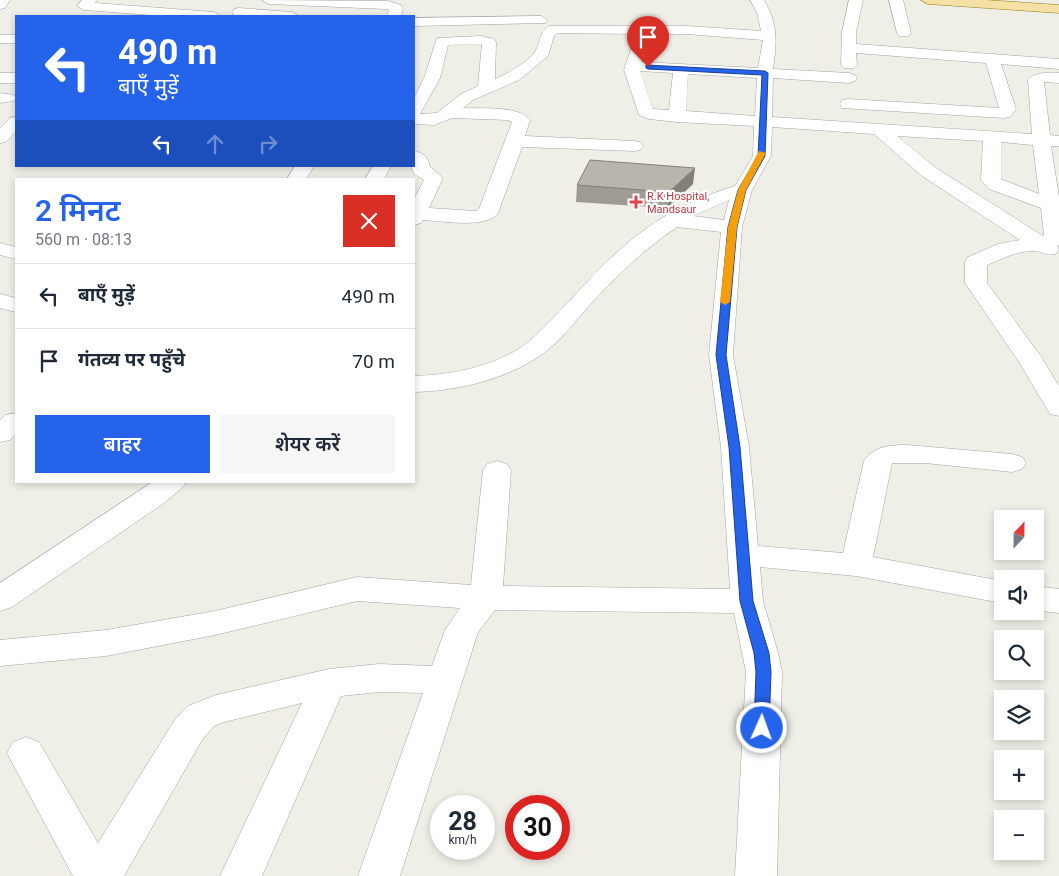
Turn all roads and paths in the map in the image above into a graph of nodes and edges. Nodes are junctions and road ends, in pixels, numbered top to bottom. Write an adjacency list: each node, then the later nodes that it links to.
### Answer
1 (3, 0): 11 (street)
2 (255, 0): 15 (street)
3 (270, 0): 18 (street)
4 (757, 0): 25 (street)
5 (856, 0): 30 (street)
6 (896, 0): 24 (street)
7 (928, 0): 13 (main road)
8 (974, 0): 9 (main road)
9 (994, 1): 10 (main road)
10 (1029, 2): 13 (main road)
11 (0, 5)
12 (94, 8): 16 (street)
13 (1059, 8)
14 (486, 9): 19 (street)
15 (236, 14): 17 (street)
16 (199, 15)
17 (264, 15)
18 (394, 15)
19 (541, 20): 21 (street); 22 (street)
20 (415, 22): 21 (street)
21 (452, 22): 29 (street)
22 (554, 29): 23 (street); 32 (street)
23 (644, 31): 25 (street); 35 (street)
24 (904, 34)
25 (769, 36): 37 (street)
26 (0, 39): 27 (street)
27 (15, 39)
28 (423, 41): 29 (street)
29 (446, 41): 31 (street); 44 (street)
30 (848, 48): 33 (street); 40 (street)
31 (488, 54): 32 (street); 42 (street)
32 (543, 54): 42 (street)
33 (992, 59): 34 (street); 43 (street)
34 (1059, 64)
35 (632, 66): 36 (street); 46 (street)
36 (681, 69): 37 (street); 46 (street)
37 (765, 73): 40 (street); 48 (street)
38 (0, 78): 39 (street)
39 (15, 78)
40 (848, 78): 43 (street)
41 (1059, 78): 55 (street)
42 (486, 89): 45 (street)
43 (848, 104): 50 (street)
44 (415, 109)
45 (449, 113): 47 (street); 54 (street)
46 (677, 117): 48 (street)
47 (415, 119)
48 (764, 122): 50 (street); 62 (street)
49 (15, 123): 52 (street)
50 (850, 128): 51 (street)
51 (880, 130): 53 (street); 68 (street)
52 (0, 138)
53 (992, 138): 55 (street); 63 (street)
54 (516, 141): 56 (street); 64 (street)
55 (1051, 141): 63 (street)
56 (634, 146)
57 (415, 157): 64 (street)
58 (304, 167): 60 (street)
59 (381, 167): 61 (street)
60 (297, 178)
61 (375, 178)
62 (742, 190): 65 (street); 66 (street)
63 (1055, 205): 68 (street)
64 (416, 217)
65 (672, 220): 66 (street); 72 (street)
66 (732, 227): 77 (street)
67 (0, 249): 69 (street)
68 (1050, 250): 73 (street)
69 (15, 253)
70 (0, 300): 71 (street)
71 (15, 305)
72 (415, 384)
73 (1059, 408)
74 (1012, 463): 78 (street)
75 (497, 470): 80 (street)
76 (170, 483): 81 (street)
77 (743, 555): 78 (street); 83 (street)
78 (856, 565): 79 (street)
79 (994, 591)
80 (486, 598): 83 (street); 85 (street); 86 (street)
81 (0, 599)
82 (1044, 599): 84 (street)
83 (747, 601): 93 (street)
84 (1059, 601)
85 (0, 653)
86 (444, 680): 87 (street); 92 (street)
87 (329, 683): 90 (street); 91 (street)
88 (26, 753): 89 (street)
89 (95, 876)
90 (101, 876)
91 (240, 876)
92 (379, 876)
93 (756, 876)

